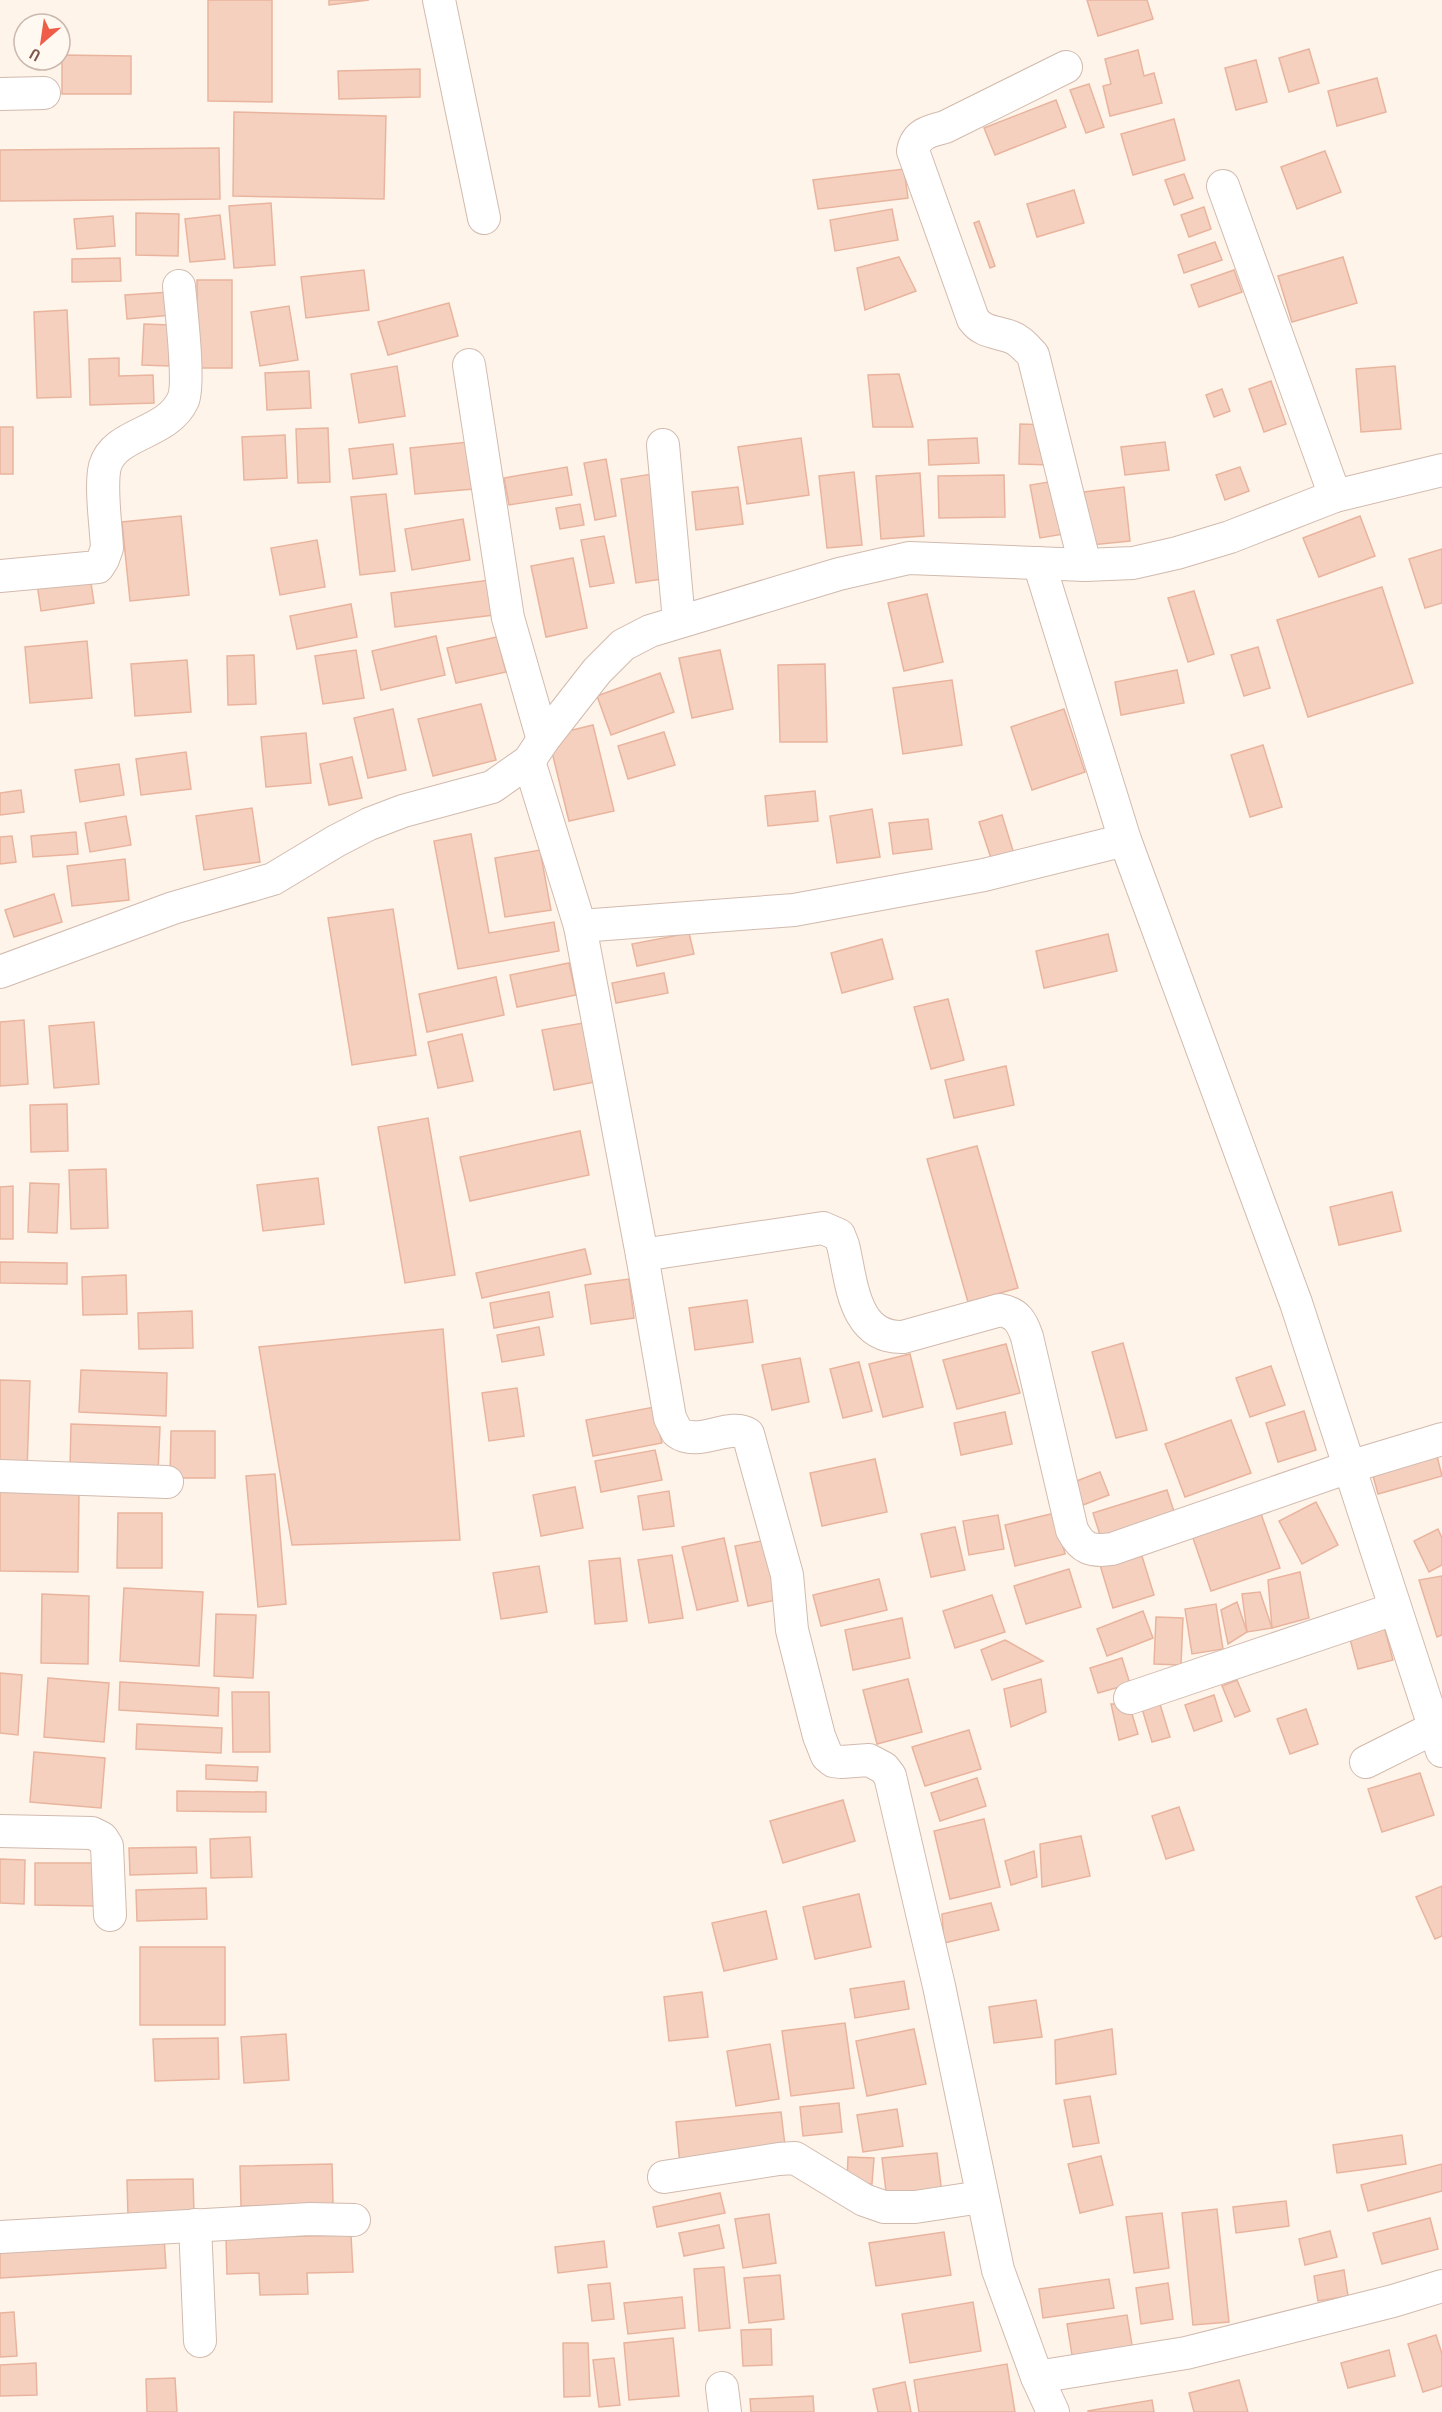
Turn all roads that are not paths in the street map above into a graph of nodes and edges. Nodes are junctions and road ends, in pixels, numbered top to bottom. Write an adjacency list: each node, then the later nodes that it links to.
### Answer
1 (439, 0): 6 (street)
2 (1066, 67): 13 (street)
3 (44, 93): 4 (street)
4 (0, 94)
5 (1223, 186): 11 (street)
6 (484, 218)
7 (179, 286): 14 (street)
8 (469, 365): 16 (street)
9 (663, 445): 15 (street)
10 (1442, 470): 11 (street)
11 (1335, 496): 13 (street)
12 (1039, 563): 13 (street); 15 (street); 17 (street)
13 (1085, 565)
14 (0, 576)
15 (679, 621): 16 (street)
16 (536, 750): 18 (street); 19 (street)
17 (1125, 840): 18 (street); 22 (street)
18 (580, 926): 20 (street)
19 (0, 972)
20 (642, 1255): 22 (street); 32 (street)
21 (1442, 1439): 22 (street)
22 (1349, 1467): 25 (street)
23 (0, 1476): 24 (street)
24 (167, 1482)
25 (1394, 1609): 26 (street); 27 (street)
26 (1130, 1698)
27 (1440, 1735): 28 (street)
28 (1365, 1762)
29 (0, 1831): 30 (street)
30 (110, 1915)
31 (664, 2177): 32 (street)
32 (981, 2197): 38 (street)
33 (354, 2220): 34 (street)
34 (195, 2225): 35 (street); 37 (street)
35 (0, 2237)
36 (1442, 2286): 38 (street)
37 (200, 2341)
38 (1037, 2377): 39 (street)
39 (1053, 2412)

